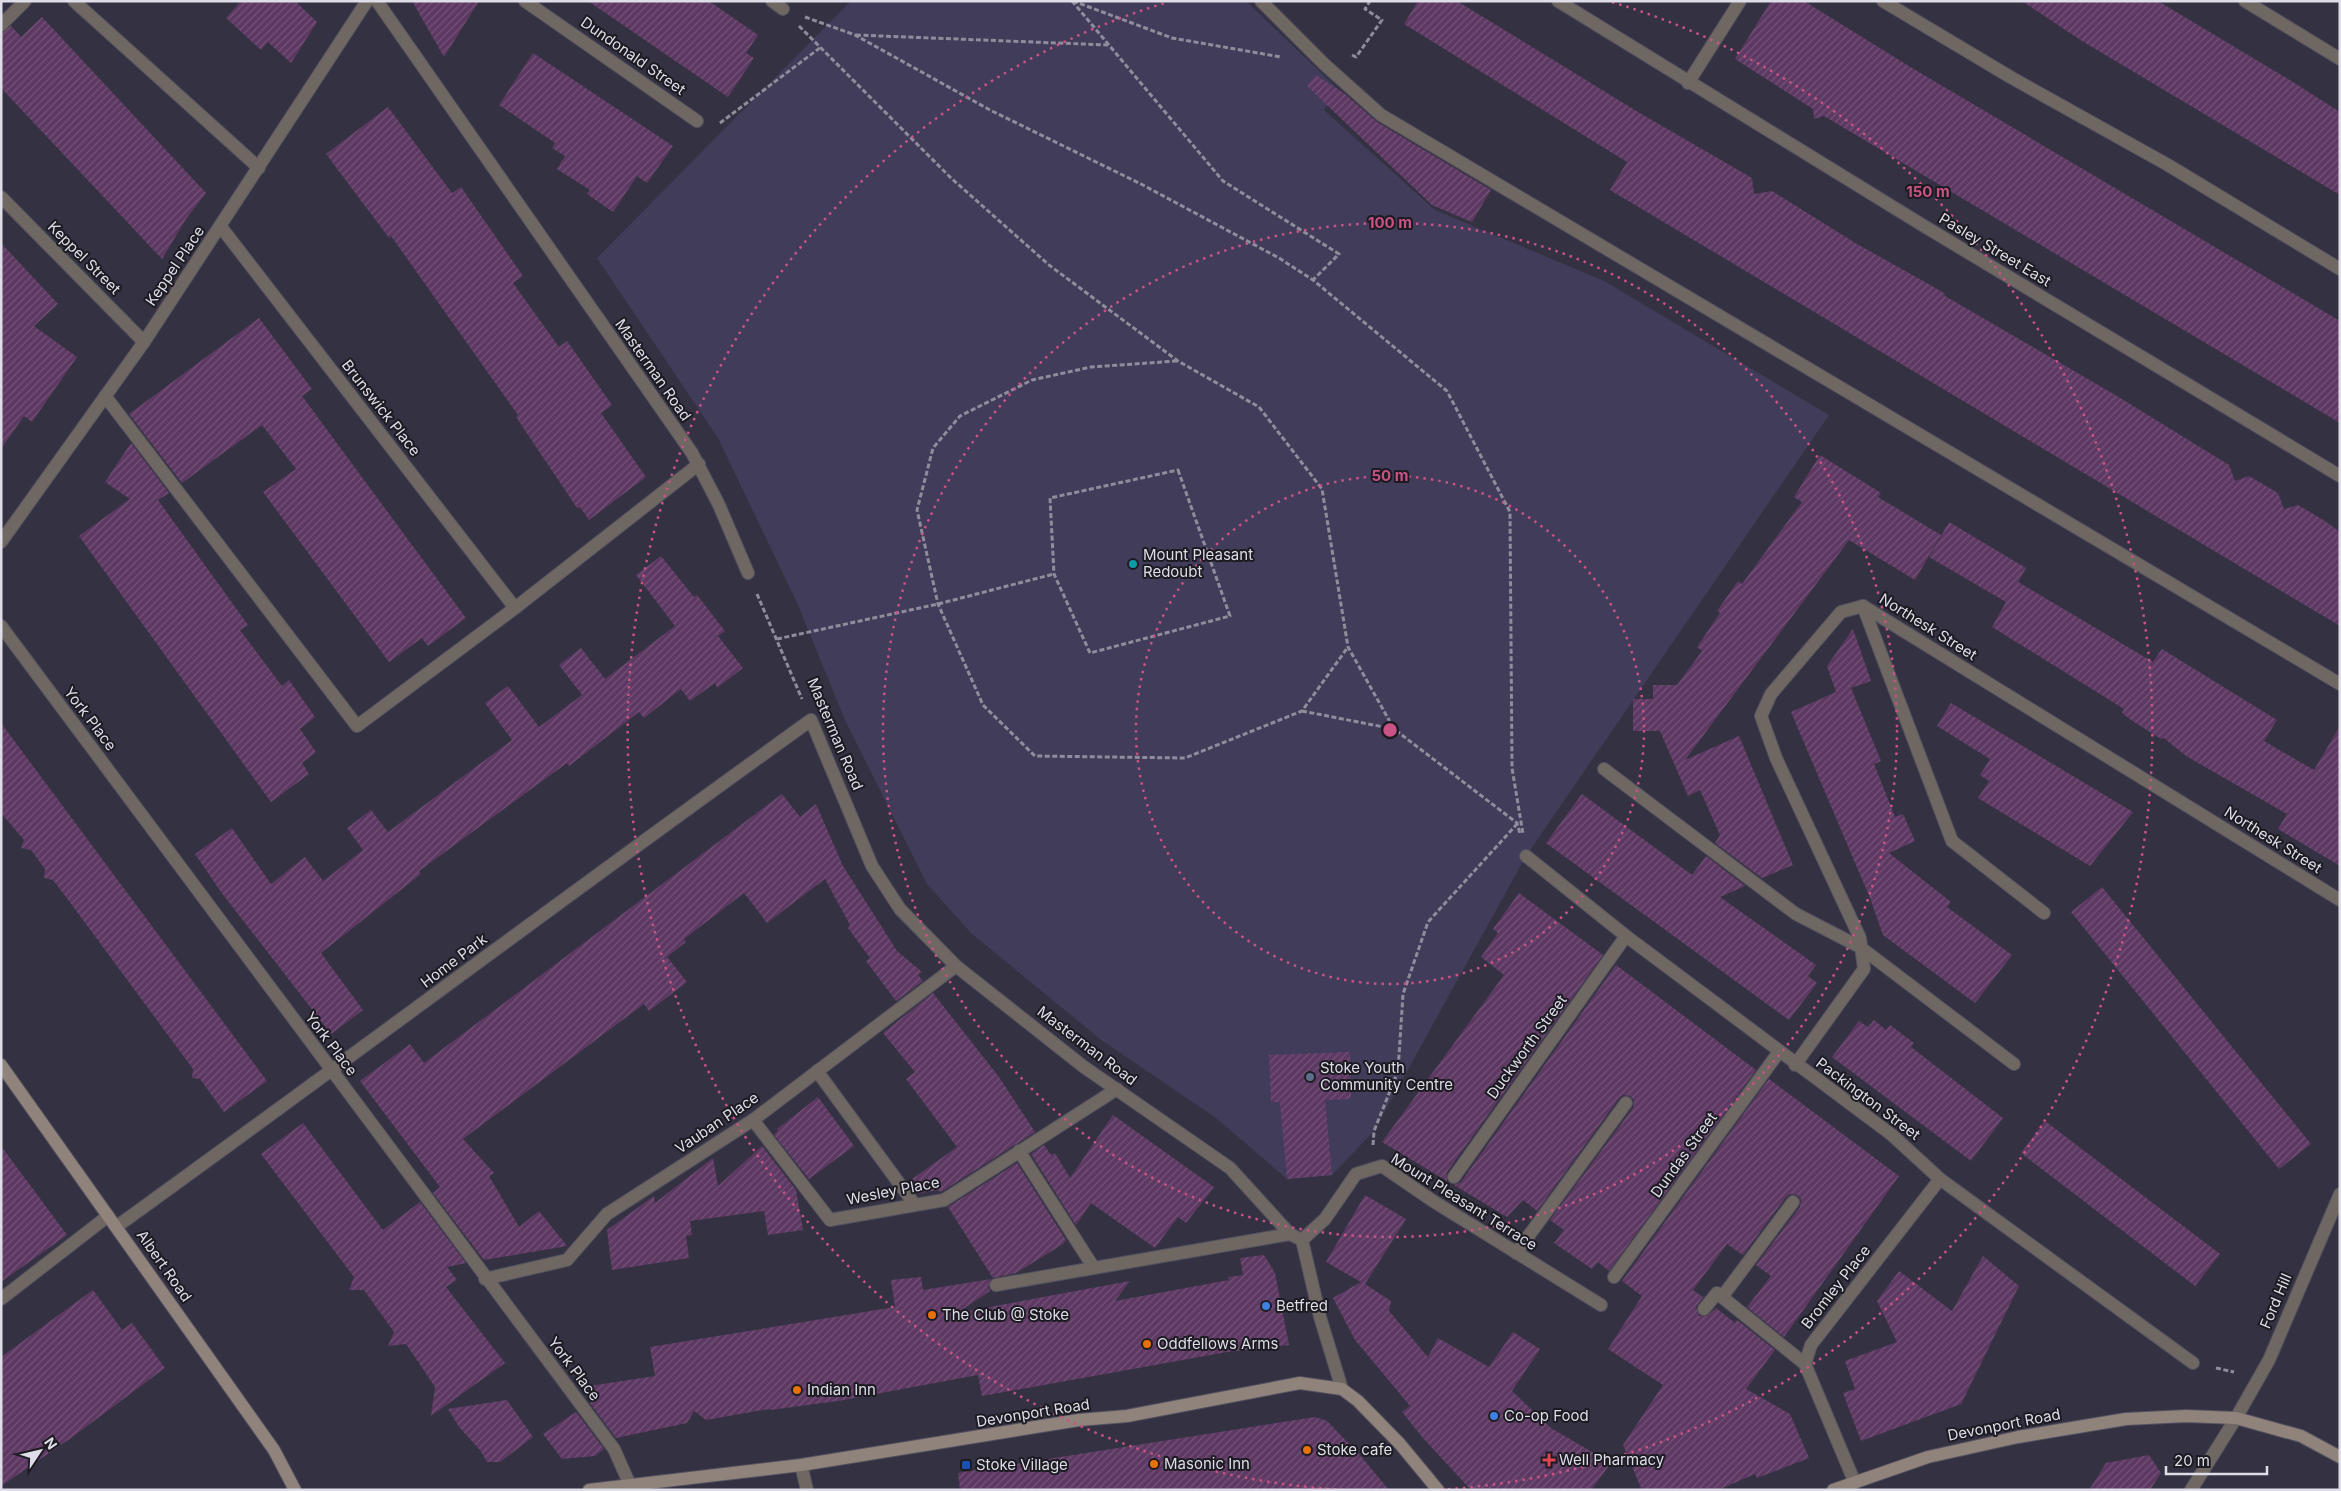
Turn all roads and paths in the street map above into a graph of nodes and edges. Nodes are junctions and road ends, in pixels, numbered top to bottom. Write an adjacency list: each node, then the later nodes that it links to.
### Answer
1 (25, 1): 15 (street)
2 (74, 1): 24 (street)
3 (367, 1): 24 (street, Keppel Place)
4 (377, 1): 32 (street, Masterman Road)
5 (525, 1): 23 (street, Dundonald Street)
6 (772, 1): 14 (street)
7 (1072, 1): 17 (path); 21 (path)
8 (1261, 1): 21 (street)
9 (1370, 1): 20 (path)
10 (1558, 1): 22 (street, Pasley Street East)
11 (1740, 1): 22 (street)
12 (1883, 1): 27 (street)
13 (2245, 1): 19 (street)
14 (783, 9): 16 (path); 18 (path)
15 (1, 25)
16 (855, 35): 17 (path); 28 (path)
17 (1108, 45): 28 (path)
18 (821, 47): 23 (path); 30 (path)
19 (2339, 56)
20 (1356, 57)
21 (1324, 64): 43 (street)
22 (1688, 83): 33 (street, Pasley Street East)
23 (697, 121)
24 (259, 168): 26 (street, Keppel Place)
25 (1, 197): 29 (street, Keppel Street)
26 (221, 227): 29 (street, Keppel Place); 39 (street, Brunswick Place)
27 (2340, 269)
28 (1313, 280): 49 (path)
29 (144, 342): 31 (street, Keppel Place)
30 (1178, 361): 37 (path); 42 (path)
31 (105, 396): 34 (street, Keppel Place); 39 (street)
32 (699, 464): 35 (street, Masterman Road); 39 (street)
33 (2340, 476)
34 (1, 542)
35 (748, 572): 41 (path, Masterman Road)
36 (1054, 574): 36 (path); 37 (path)
37 (938, 604): 41 (path); 44 (path)
38 (1863, 606): 50 (street, Northesk Street); 51 (street); 53 (street, Northesk Street)
39 (514, 608)
40 (1, 626): 60 (street, York Place)
41 (777, 639): 45 (path, Masterman Road)
42 (1348, 647): 44 (path); 46 (path)
43 (2340, 684)
44 (1302, 711): 46 (path)
45 (811, 720): 54 (street, Masterman Road); 60 (street, Home Park)
46 (1394, 730): 48 (path)
47 (1604, 769): 53 (street)
48 (1517, 824): 49 (path); 65 (path)
49 (1526, 856): 52 (street, Packington Street)
50 (2340, 900)
51 (2044, 913)
52 (1626, 936): 55 (street, Packington Street); 66 (street, Duckworth Street)
53 (1860, 947): 56 (street); 58 (street, Northesk Street)
54 (956, 966): 59 (street, Vauban Place); 61 (street, Masterman Road)
55 (1780, 1052): 58 (street, Packington Street); 76 (street, Dundas Street)
56 (2014, 1064)
57 (1, 1065): 71 (main road, Albert Road)
58 (1795, 1065): 67 (street, Packington Street)
59 (817, 1071): 63 (street, Vauban Place); 70 (street)
60 (332, 1072): 72 (street, Home Park); 77 (street, York Place)
61 (1117, 1090): 64 (street, Wesley Place); 73 (street, Masterman Road)
62 (1626, 1103): 74 (street)
63 (753, 1120): 70 (street, Wesley Place); 77 (street, Vauban Place)
64 (1019, 1151): 70 (street, Wesley Place); 75 (street)
65 (1371, 1170): 73 (street, Mount Pleasant Terrace); 74 (street, Mount Pleasant Terrace)
66 (1454, 1177)
67 (1940, 1179): 83 (street, Bromley Place); 84 (street, Packington Street)
68 (2340, 1194): 85 (street, Ford Hill)
69 (1793, 1202): 79 (street)
70 (915, 1205)
71 (108, 1216): 72 (main road, Albert Road); 80 (street)
72 (116, 1227): 92 (main road, Albert Road)
73 (1296, 1237): 75 (street); 86 (street, Masterman Road)
74 (1516, 1252): 81 (street, Mount Pleasant Terrace)
75 (1094, 1268): 78 (street)
76 (1614, 1277)
77 (485, 1279): 91 (street, York Place)
78 (996, 1285)
79 (1722, 1297): 82 (street); 83 (street)
80 (1, 1299)
81 (1601, 1305)
82 (1704, 1309)
83 (1805, 1364): 90 (street)
84 (2193, 1364): 85 (path)
85 (2260, 1377): 87 (street, Ford Hill)
86 (1342, 1389): 89 (main road, Devonport Road); 95 (main road)
87 (2236, 1418): 88 (main road, Devonport Road); 90 (main road, Devonport Road); 97 (street, Ford Hill)
88 (2340, 1457)
89 (801, 1464): 91 (main road, Devonport Road); 94 (street)
90 (1855, 1483): 96 (main road, Devonport Road)
91 (630, 1485): 93 (main road, Devonport Road)
92 (295, 1490)
93 (589, 1490)
94 (807, 1490)
95 (1438, 1490)
96 (1833, 1490)
97 (2191, 1490)

